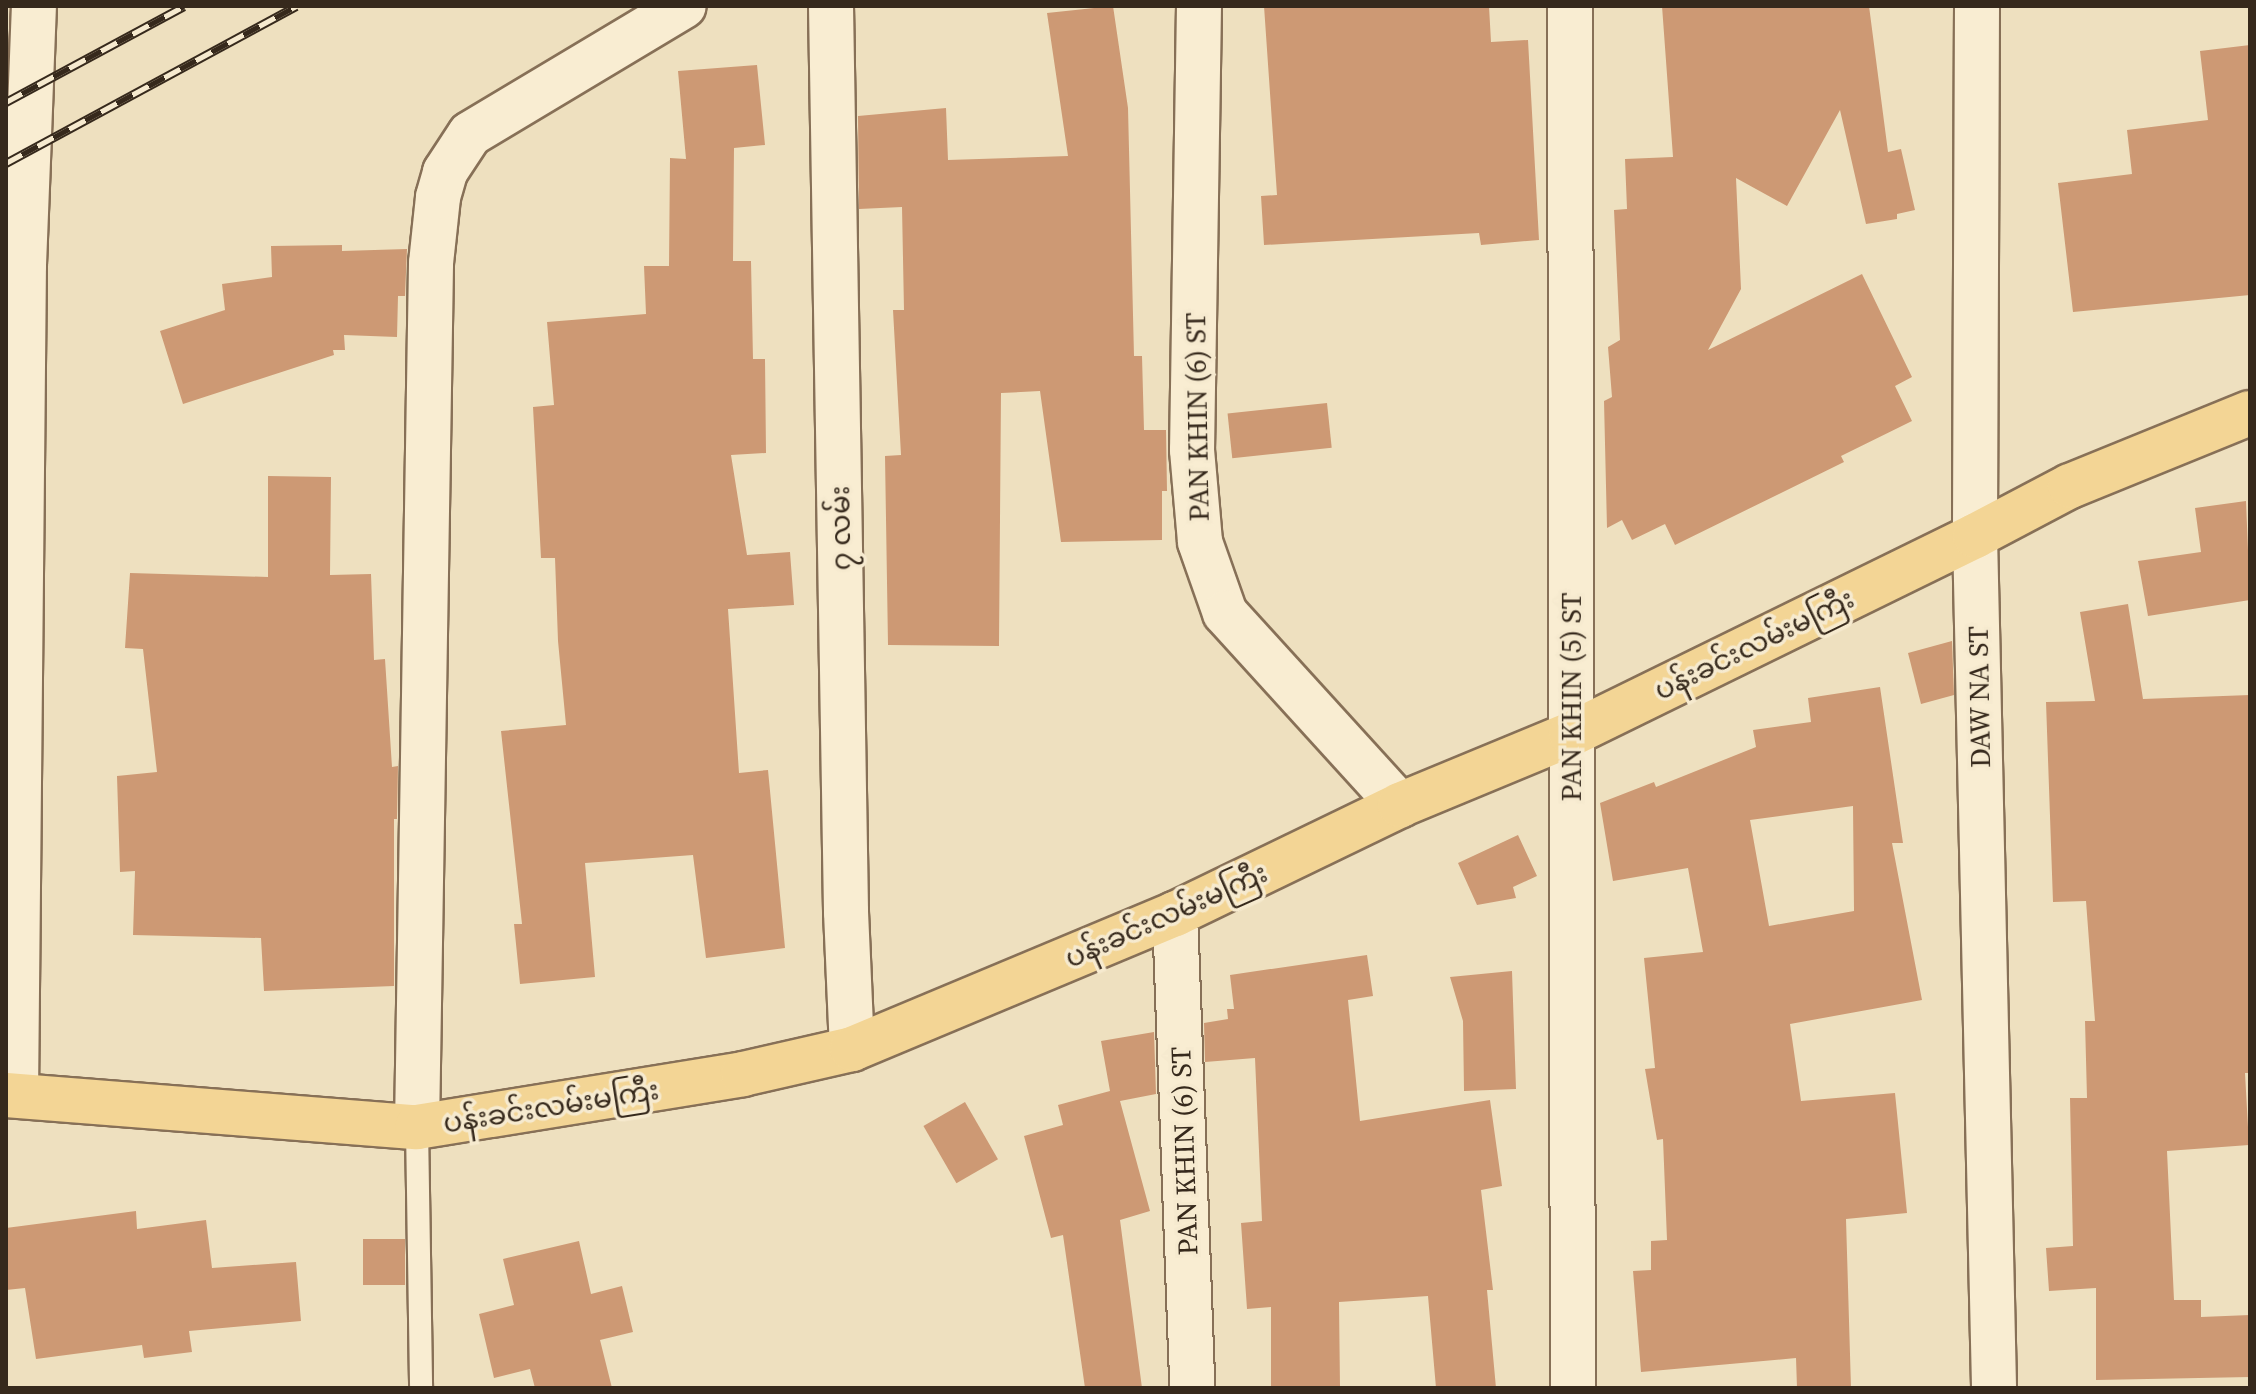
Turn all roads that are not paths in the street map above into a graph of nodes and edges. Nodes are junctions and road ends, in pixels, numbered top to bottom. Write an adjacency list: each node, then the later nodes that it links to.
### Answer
1 (34, 6): 13 (street)
2 (684, 6): 14 (street)
3 (831, 6): 12 (street, ၇ လမ်း)
4 (1199, 6): 10 (street, PAN KHIN (6) ST)
5 (1570, 6): 9 (street, PAN KHIN (5) ST)
6 (1977, 6): 8 (street, DAW NA ST)
7 (2250, 413): 8 (main road, ပန်းခင်းလမ်းမကြီး)
8 (1975, 536): 9 (main road, ပန်းခင်းလမ်းမကြီး); 18 (street, DAW NA ST)
9 (1571, 734): 10 (main road, ပန်းခင်းလမ်းမကြီး); 17 (street, PAN KHIN (5) ST)
10 (1400, 805): 11 (main road, ပန်းခင်းလမ်းမကြီး)
11 (1175, 914): 12 (main road, ပန်းခင်းလမ်းမကြီး); 16 (street, PAN KHIN (6) ST)
12 (852, 1049): 14 (main road, ပန်းခင်းလမ်းမကြီး)
13 (11, 1095): 14 (main road, ပန်းခင်းလမ်းမကြီး)
14 (417, 1127): 15 (lane)
15 (421, 1388)
16 (1192, 1388)
17 (1573, 1388)
18 (1994, 1388)

